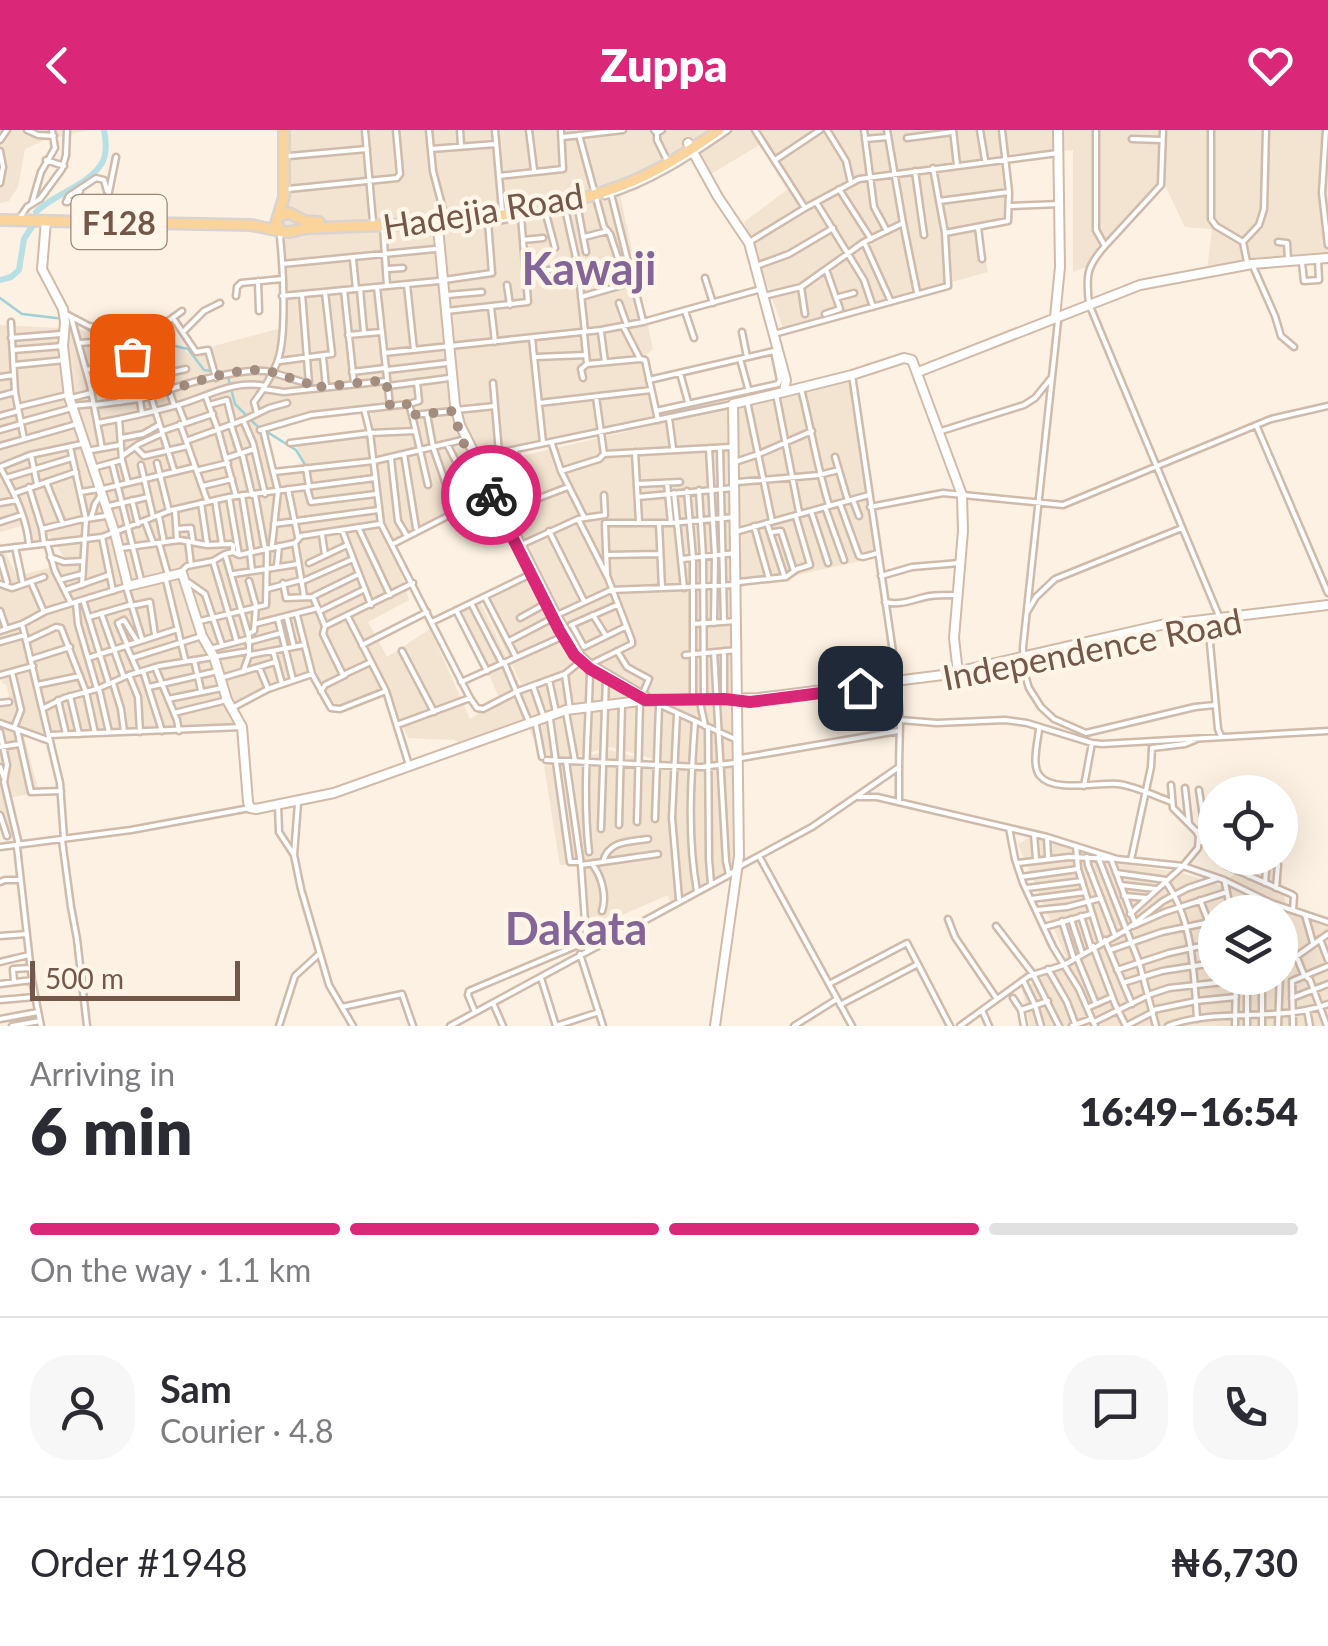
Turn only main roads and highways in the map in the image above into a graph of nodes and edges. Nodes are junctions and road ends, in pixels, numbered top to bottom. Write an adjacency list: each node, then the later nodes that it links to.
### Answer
1 (287, 130): 6 (main road); 7 (main road)
2 (708, 130): 4 (main road, Hadejia Road / F128)
3 (718, 130): 4 (main road, Hadejia Road / F128)
4 (692, 148): 5 (main road, Hadejia Road / F128); 5 (main road, Hadejia Road / F128)
5 (594, 194): 9 (main road, Hadejia Road / F128); 9 (main road, Hadejia Road / F128)
6 (278, 216): 7 (main road, F128); 10 (main road, F128); 12 (main road)
7 (294, 216): 11 (main road, Hadejia Road / F128); 12 (main road)
8 (0, 218): 10 (main road, F128); 10 (main road, F128)
9 (437, 219): 11 (main road, Hadejia Road / F128)
10 (134, 220): 12 (main road, F128)
11 (378, 224): 12 (main road, Hadejia Road / F128)
12 (285, 231)

